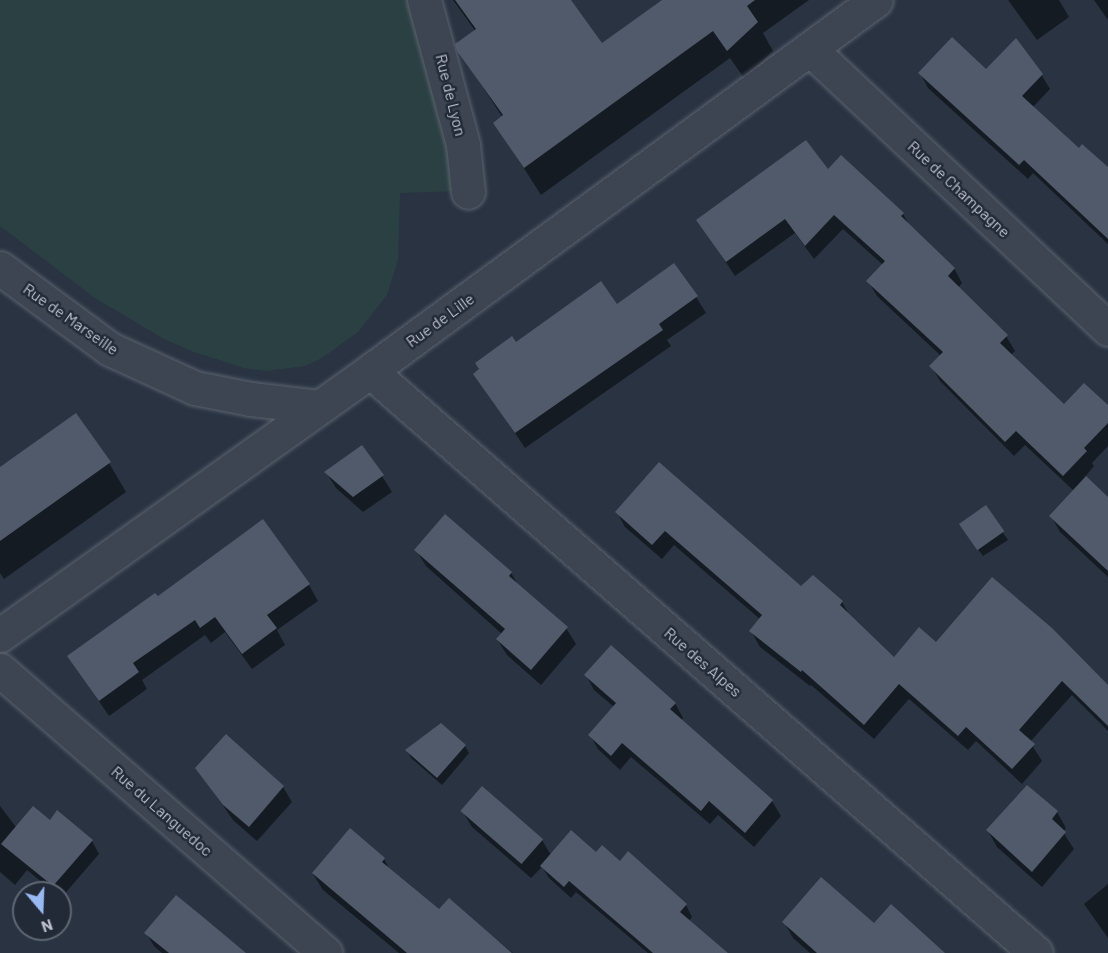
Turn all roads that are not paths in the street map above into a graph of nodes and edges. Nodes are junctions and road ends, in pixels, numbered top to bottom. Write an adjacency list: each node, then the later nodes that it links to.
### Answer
1 (424, 0): 4 (street, Rue de Lyon)
2 (876, 0): 3 (street, Rue de Lille)
3 (810, 49): 6 (street, Rue de Champagne); 7 (street, Rue de Lille)
4 (468, 192)
5 (0, 268): 8 (street, Rue de Marseille)
6 (1108, 329)
7 (370, 371): 8 (street, Rue de Lille); 12 (street, Rue des Alpes)
8 (319, 407): 9 (street, Rue de Lille)
9 (0, 635)
10 (0, 670): 11 (street, Rue du Languedoc)
11 (325, 953)
12 (1036, 953)

